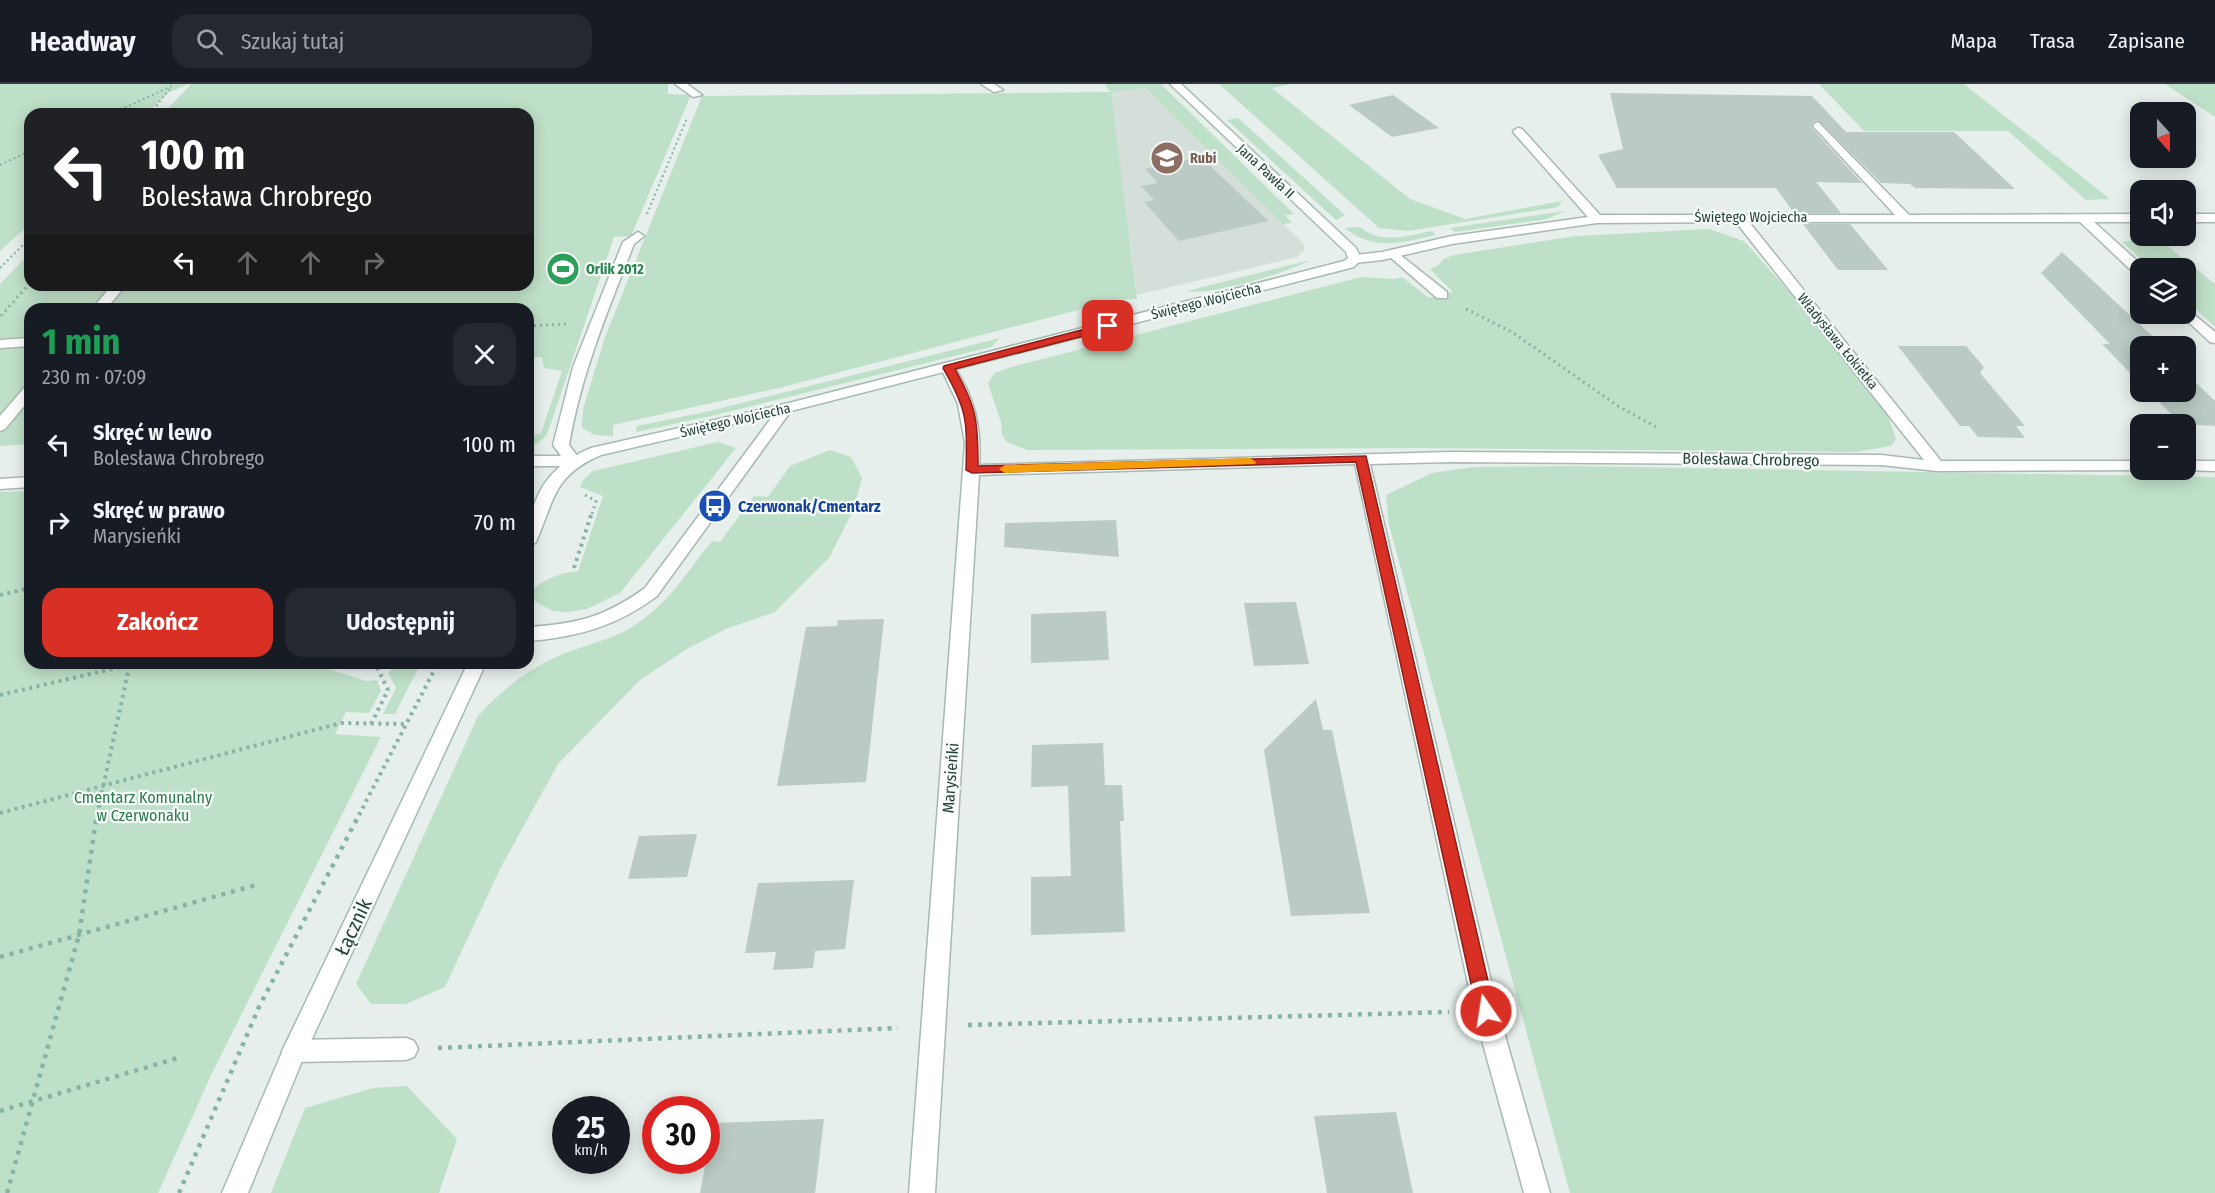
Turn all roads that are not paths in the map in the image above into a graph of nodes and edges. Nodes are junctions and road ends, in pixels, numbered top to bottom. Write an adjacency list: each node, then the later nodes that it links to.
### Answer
1 (680, 84): 5 (street)
2 (986, 84): 4 (street)
3 (1175, 84): 17 (street, Jana Pawła II)
4 (998, 90)
5 (697, 95)
6 (1818, 125): 9 (street)
7 (1518, 131): 14 (street)
8 (1738, 217): 9 (street, Świętego Wojciecha); 14 (street, Świętego Wojciecha); 33 (street, Władysława Łokietka)
9 (1904, 217): 10 (street, Świętego Wojciecha)
10 (2082, 218): 11 (street, Świętego Wojciecha); 18 (street)
11 (2130, 218)
12 (2196, 218): 13 (street)
13 (2215, 218)
14 (1597, 219): 16 (street, Świętego Wojciecha)
15 (638, 236): 32 (street)
16 (1394, 254): 17 (street, Świętego Wojciecha); 20 (street)
17 (1355, 258): 26 (street, Świętego Wojciecha)
18 (2130, 262)
19 (114, 291): 21 (street)
20 (1442, 295)
21 (104, 303)
22 (2196, 321): 23 (street)
23 (2215, 339)
24 (24, 342): 25 (street)
25 (0, 344)
26 (948, 368): 28 (street, Świętego Wojciecha); 37 (street, Marysieńki)
27 (24, 397): 29 (street)
28 (786, 408): 32 (street, Świętego Wojciecha); 41 (street)
29 (0, 426)
30 (1361, 458): 33 (street, Bolesława Chrobrego); 37 (street, Bolesława Chrobrego); 47 (street)
31 (534, 461): 32 (street)
32 (573, 461): 40 (street)
33 (1937, 466): 34 (street, Bolesława Chrobrego)
34 (2130, 466)
35 (2196, 466): 36 (street)
36 (2215, 466)
37 (972, 470): 46 (street, Marysieńki)
38 (24, 482): 39 (street)
39 (0, 484)
40 (534, 528)
41 (534, 634)
42 (474, 669): 44 (street, Łącznik)
43 (406, 1049): 44 (street)
44 (294, 1051): 45 (street, Łącznik)
45 (235, 1193)
46 (922, 1193)
47 (1537, 1193)

